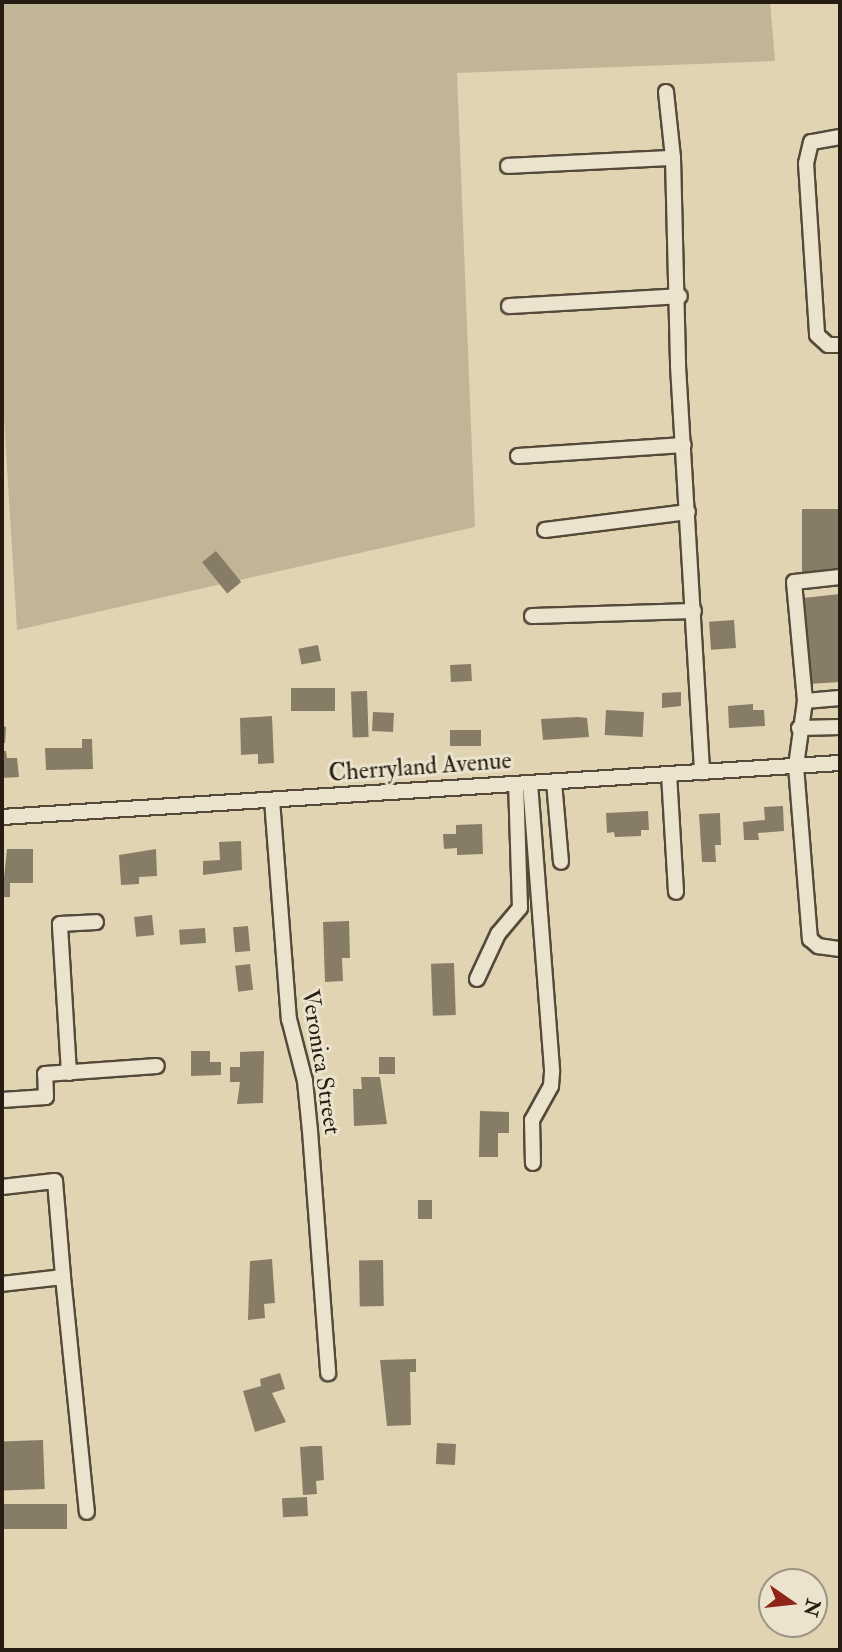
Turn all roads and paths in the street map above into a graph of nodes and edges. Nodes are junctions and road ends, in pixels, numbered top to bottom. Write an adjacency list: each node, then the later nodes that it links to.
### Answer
1 (666, 92): 3 (street)
2 (840, 137): 7 (street)
3 (673, 158): 4 (street); 5 (street)
4 (508, 166)
5 (680, 296): 6 (street); 8 (street)
6 (509, 306)
7 (840, 345)
8 (684, 445): 9 (street); 10 (street)
9 (518, 456)
10 (688, 512): 11 (street); 13 (street)
11 (545, 530)
12 (840, 577): 16 (street)
13 (694, 611): 14 (street); 21 (street)
14 (532, 616)
15 (840, 698): 16 (street)
16 (805, 701): 18 (street)
17 (840, 727): 18 (street)
18 (799, 729): 20 (street)
19 (840, 763): 20 (street, Cherryland Avenue)
20 (796, 766): 21 (street, Cherryland Avenue); 30 (street)
21 (702, 772): 22 (street, Cherryland Avenue)
22 (670, 774): 23 (street, Cherryland Avenue); 28 (street)
23 (554, 782): 24 (street, Cherryland Avenue); 27 (street)
24 (523, 784): 25 (street, Cherryland Avenue); 31 (street); 35 (street)
25 (272, 800): 26 (street, Cherryland Avenue); 39 (street, Veronica Street)
26 (2, 817)
27 (561, 862)
28 (676, 892)
29 (96, 922): 33 (street)
30 (840, 949)
31 (477, 979)
32 (158, 1066): 33 (street)
33 (69, 1073): 34 (street)
34 (2, 1100)
35 (533, 1163)
36 (2, 1188): 37 (street)
37 (63, 1277): 38 (street); 40 (street)
38 (2, 1284)
39 (328, 1373)
40 (87, 1512)

